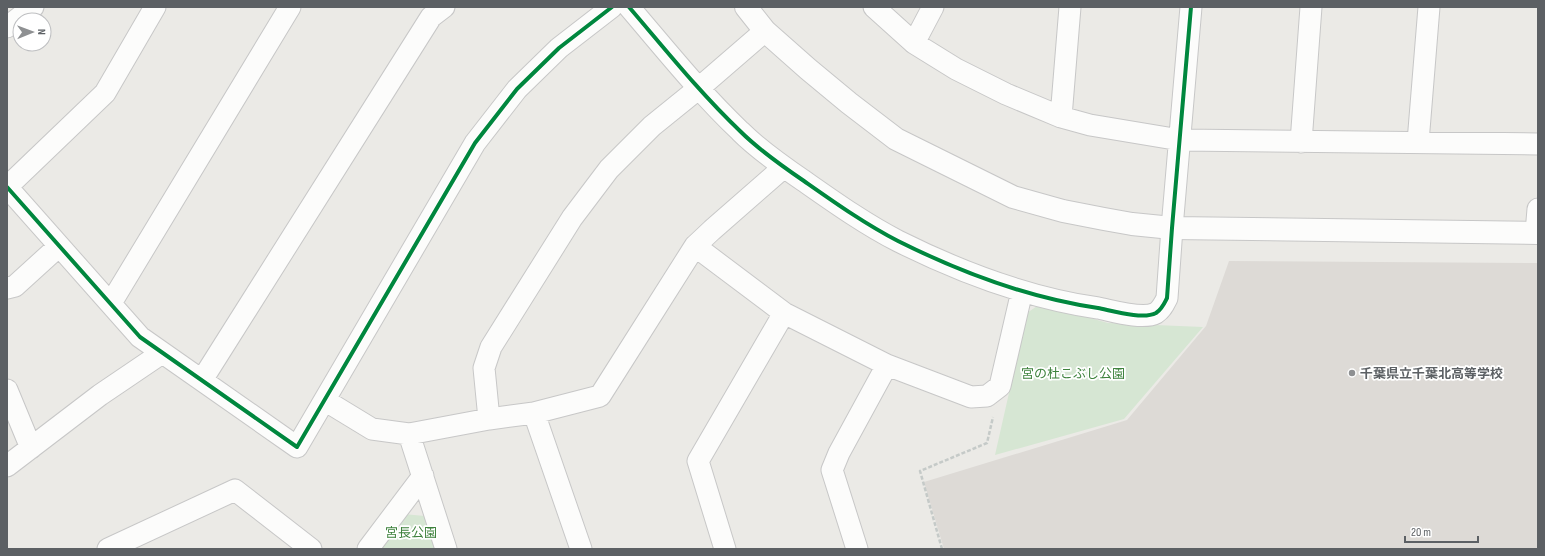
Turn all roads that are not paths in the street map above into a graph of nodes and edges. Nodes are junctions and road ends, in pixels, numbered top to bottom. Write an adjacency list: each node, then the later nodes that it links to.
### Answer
1 (33, 7): 14 (street)
2 (155, 7): 24 (street)
3 (290, 7): 32 (street)
4 (444, 7): 36 (street)
5 (612, 7): 38 (street)
6 (629, 7): 17 (street)
7 (746, 7): 15 (street)
8 (874, 7): 16 (street)
9 (933, 7): 16 (street)
10 (1070, 7): 18 (street)
11 (1191, 7): 19 (street)
12 (1311, 7): 20 (street)
13 (1429, 7): 21 (street)
14 (7, 27)
15 (765, 31): 17 (street); 26 (street)
16 (914, 43): 18 (street)
17 (699, 88): 23 (street); 40 (street)
18 (1060, 117): 19 (street)
19 (1180, 140): 20 (street); 26 (street)
20 (1301, 142): 21 (street)
21 (1418, 142): 22 (street)
22 (1538, 144)
23 (784, 167): 29 (street); 31 (street)
24 (7, 187): 28 (street)
25 (1538, 209): 27 (street)
26 (1172, 228): 27 (street); 31 (street)
27 (1537, 233)
28 (59, 246): 30 (street); 32 (street)
29 (695, 246): 33 (street); 39 (street)
30 (7, 288)
31 (1022, 291): 35 (street)
32 (112, 303): 34 (street)
33 (784, 313): 35 (street); 50 (street)
34 (162, 352): 36 (street); 42 (street)
35 (887, 365): 51 (street)
36 (202, 380): 38 (street)
37 (7, 390): 42 (street)
38 (326, 401): 41 (street)
39 (534, 413): 40 (street); 49 (street)
40 (488, 419): 41 (street)
41 (409, 434): 44 (street)
42 (31, 448): 43 (street)
43 (7, 466)
44 (423, 476): 47 (street); 48 (street)
45 (108, 549): 46 (street)
46 (311, 549)
47 (368, 549)
48 (446, 549)
49 (582, 549)
50 (725, 549)
51 (857, 549)

